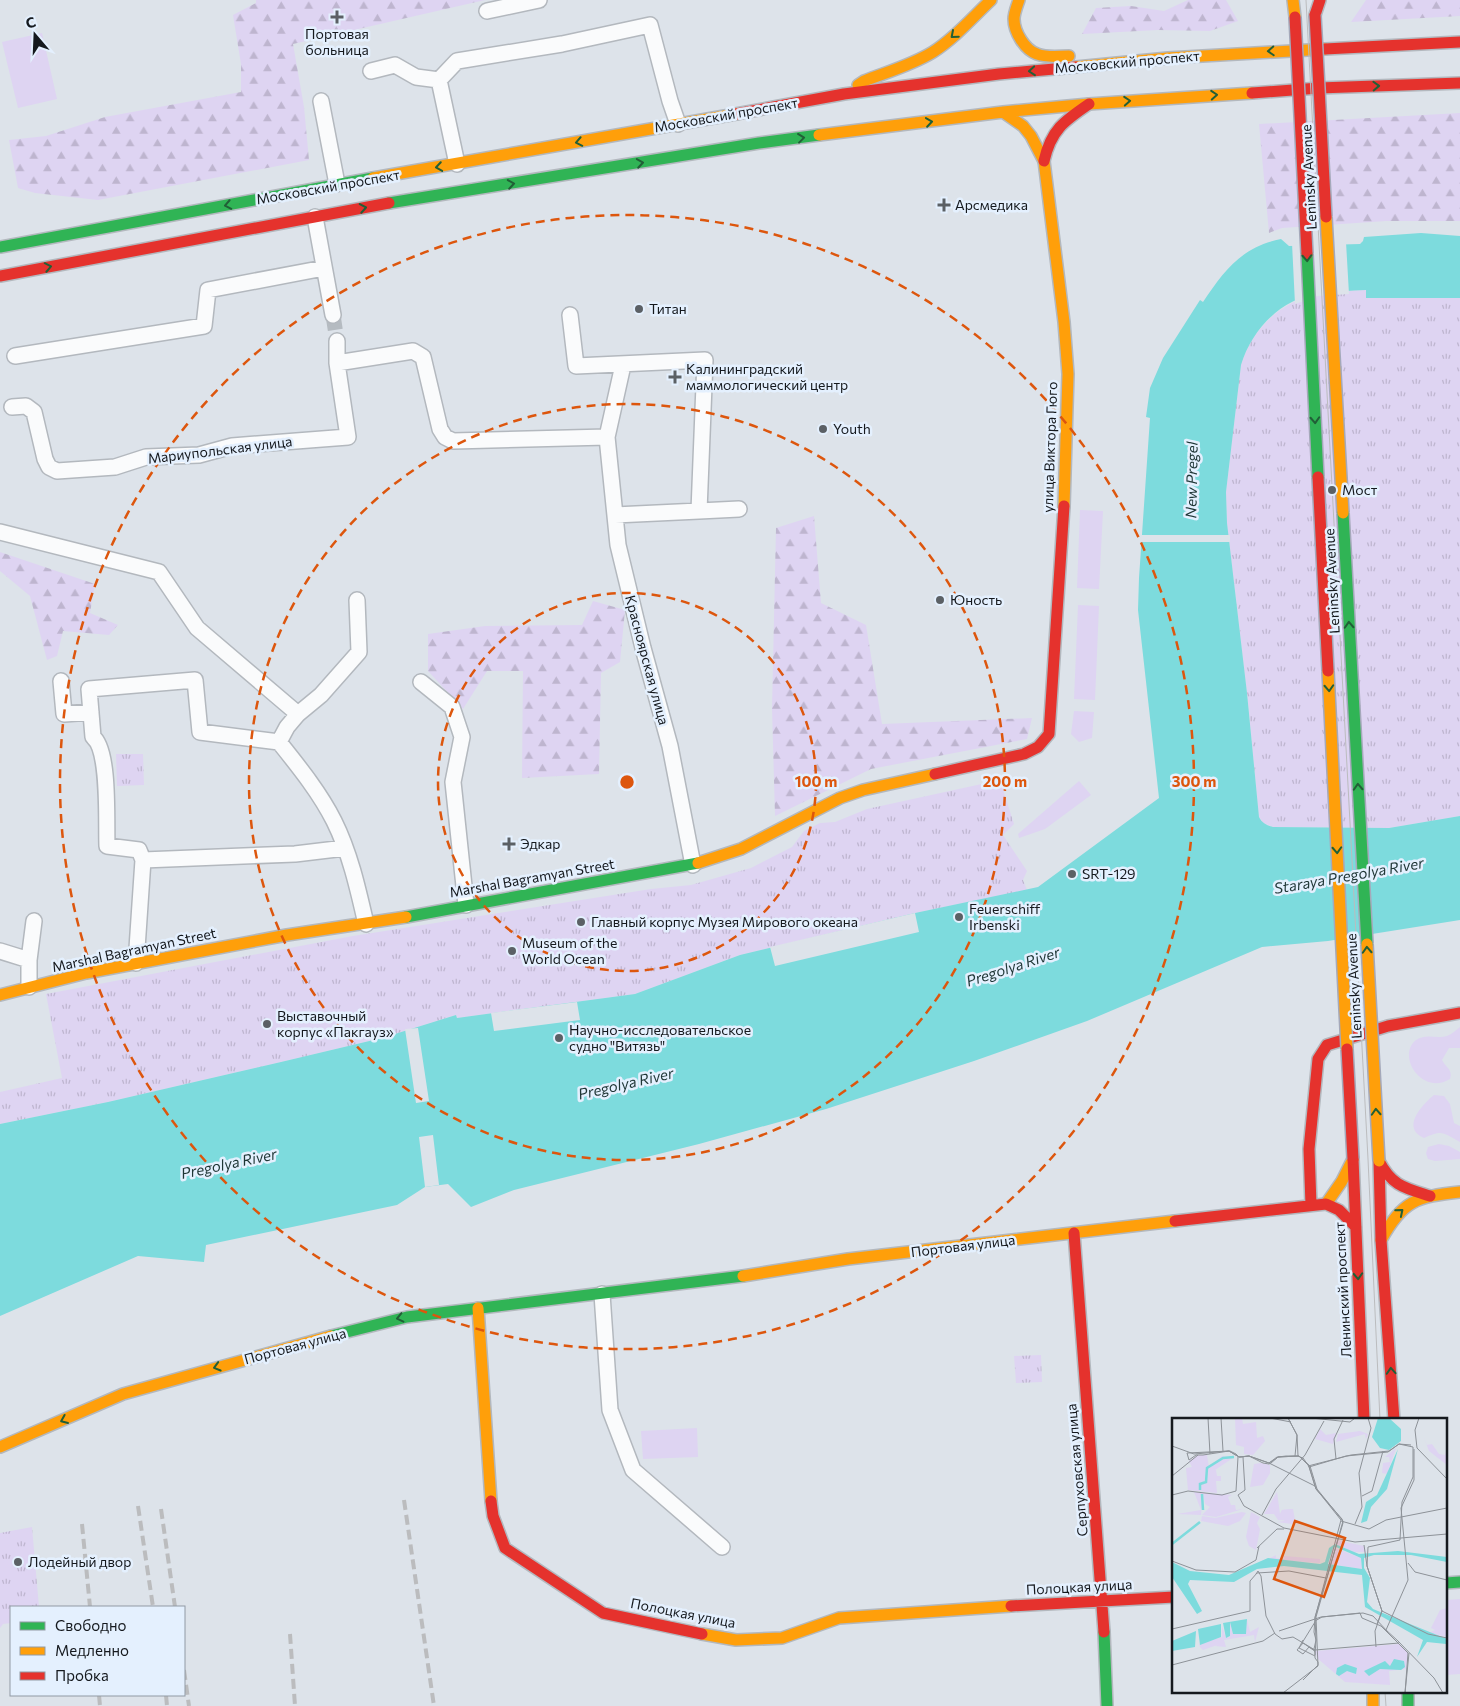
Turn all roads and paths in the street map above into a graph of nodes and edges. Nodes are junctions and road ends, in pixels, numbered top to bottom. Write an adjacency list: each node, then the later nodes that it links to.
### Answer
1 (539, 0): 7 (street)
2 (991, 0): 14 (main road, one-way to 14)
3 (1019, 0): 10 (main road)
4 (1314, 0): 8 (main road, Leninsky Avenue)
5 (1320, 0): 8 (main road)
6 (1292, 1): 59 (main road, Leninsky Avenue, one-way to 59, bridge)
7 (487, 11)
8 (1315, 14): 60 (main road, Leninsky Avenue, one-way to 8, bridge)
9 (1460, 42): 10 (main road, Московский проспект, one-way to 10)
10 (1168, 58): 14 (main road, Московский проспект, one-way to 14)
11 (370, 71): 12 (street)
12 (439, 80): 18 (street); 20 (street)
13 (1460, 83): 16 (main road, Московский проспект, one-way to 13)
14 (844, 94): 18 (main road, Московский проспект)
15 (321, 101): 22 (street)
16 (1088, 104): 17 (main road, Московский проспект); 19 (main road, улица Виктора Гюго)
17 (1003, 112): 19 (main road, улица Виктора Гюго); 23 (main road, Московский проспект, one-way to 17)
18 (678, 124): 21 (main road, Московский проспект, one-way to 21)
19 (1044, 161): 45 (main road, улица Виктора Гюго)
20 (457, 164): 21 (main road, Московский проспект); 22 (main road, Московский проспект, one-way to 22)
21 (488, 166): 23 (main road)
22 (337, 184): 25 (main road, Московский проспект, one-way to 25)
23 (490, 187): 24 (main road, Московский проспект, one-way to 23)
24 (315, 217): 26 (street); 27 (main road, Московский проспект, one-way to 24)
25 (0, 247)
26 (324, 268): 28 (street); 31 (street)
27 (0, 276)
28 (333, 315)
29 (570, 315): 33 (street)
30 (337, 341): 32 (street, Мариупольская улица)
31 (15, 356)
32 (337, 363): 34 (street, Мариупольская улица); 35 (street)
33 (623, 364): 35 (street, Красноярская улица); 37 (street)
34 (12, 407)
35 (607, 437): 38 (street, Красноярская улица)
36 (739, 509): 37 (street)
37 (699, 511): 38 (street)
38 (615, 515): 49 (street, Красноярская улица)
39 (0, 532): 44 (street)
40 (357, 600): 44 (street)
41 (62, 681): 43 (street)
42 (421, 682): 50 (street)
43 (91, 712): 46 (street); 48 (street)
44 (298, 714): 46 (street)
45 (1049, 734): 49 (main road, Marshal Bagramyan Street)
46 (279, 742): 47 (street)
47 (345, 848): 48 (street); 52 (street)
48 (142, 860): 55 (street)
49 (693, 865): 50 (main road, Marshal Bagramyan Street)
50 (466, 905): 52 (main road, Marshal Bagramyan Street)
51 (34, 921): 54 (street)
52 (366, 924): 55 (main road, Marshal Bagramyan Street)
53 (0, 951): 54 (street)
54 (29, 960): 56 (street)
55 (136, 963): 56 (main road, Marshal Bagramyan Street)
56 (29, 988): 57 (main road, Marshal Bagramyan Street)
57 (0, 995)
58 (1460, 1013): 64 (main road)
59 (1353, 1159): 63 (main road); 65 (main road, Ленинский проспект)
60 (1379, 1161): 62 (main road); 67 (main road)
61 (1460, 1192): 62 (main road)
62 (1430, 1196): 67 (main road, one-way to 62)
63 (1326, 1204): 64 (main road, Портовая улица); 65 (main road)
64 (1311, 1205): 66 (main road, Портовая улица)
65 (1356, 1227): 70 (main road, Ленинский проспект, one-way to 70)
66 (1074, 1233): 68 (main road, Портовая улица); 75 (main road, Серпуховская улица)
67 (1381, 1240): 71 (main road, one-way to 67)
68 (602, 1294): 69 (main road, Портовая улица); 73 (street)
69 (478, 1308): 72 (main road, Портовая улица, one-way to 72); 75 (main road, Полоцкая улица)
70 (1364, 1418)
71 (1394, 1418)
72 (0, 1447)
73 (722, 1547)
74 (1172, 1597): 75 (main road, Полоцкая улица)
75 (1103, 1600): 76 (main road, Серпуховская улица)
76 (1107, 1706)

